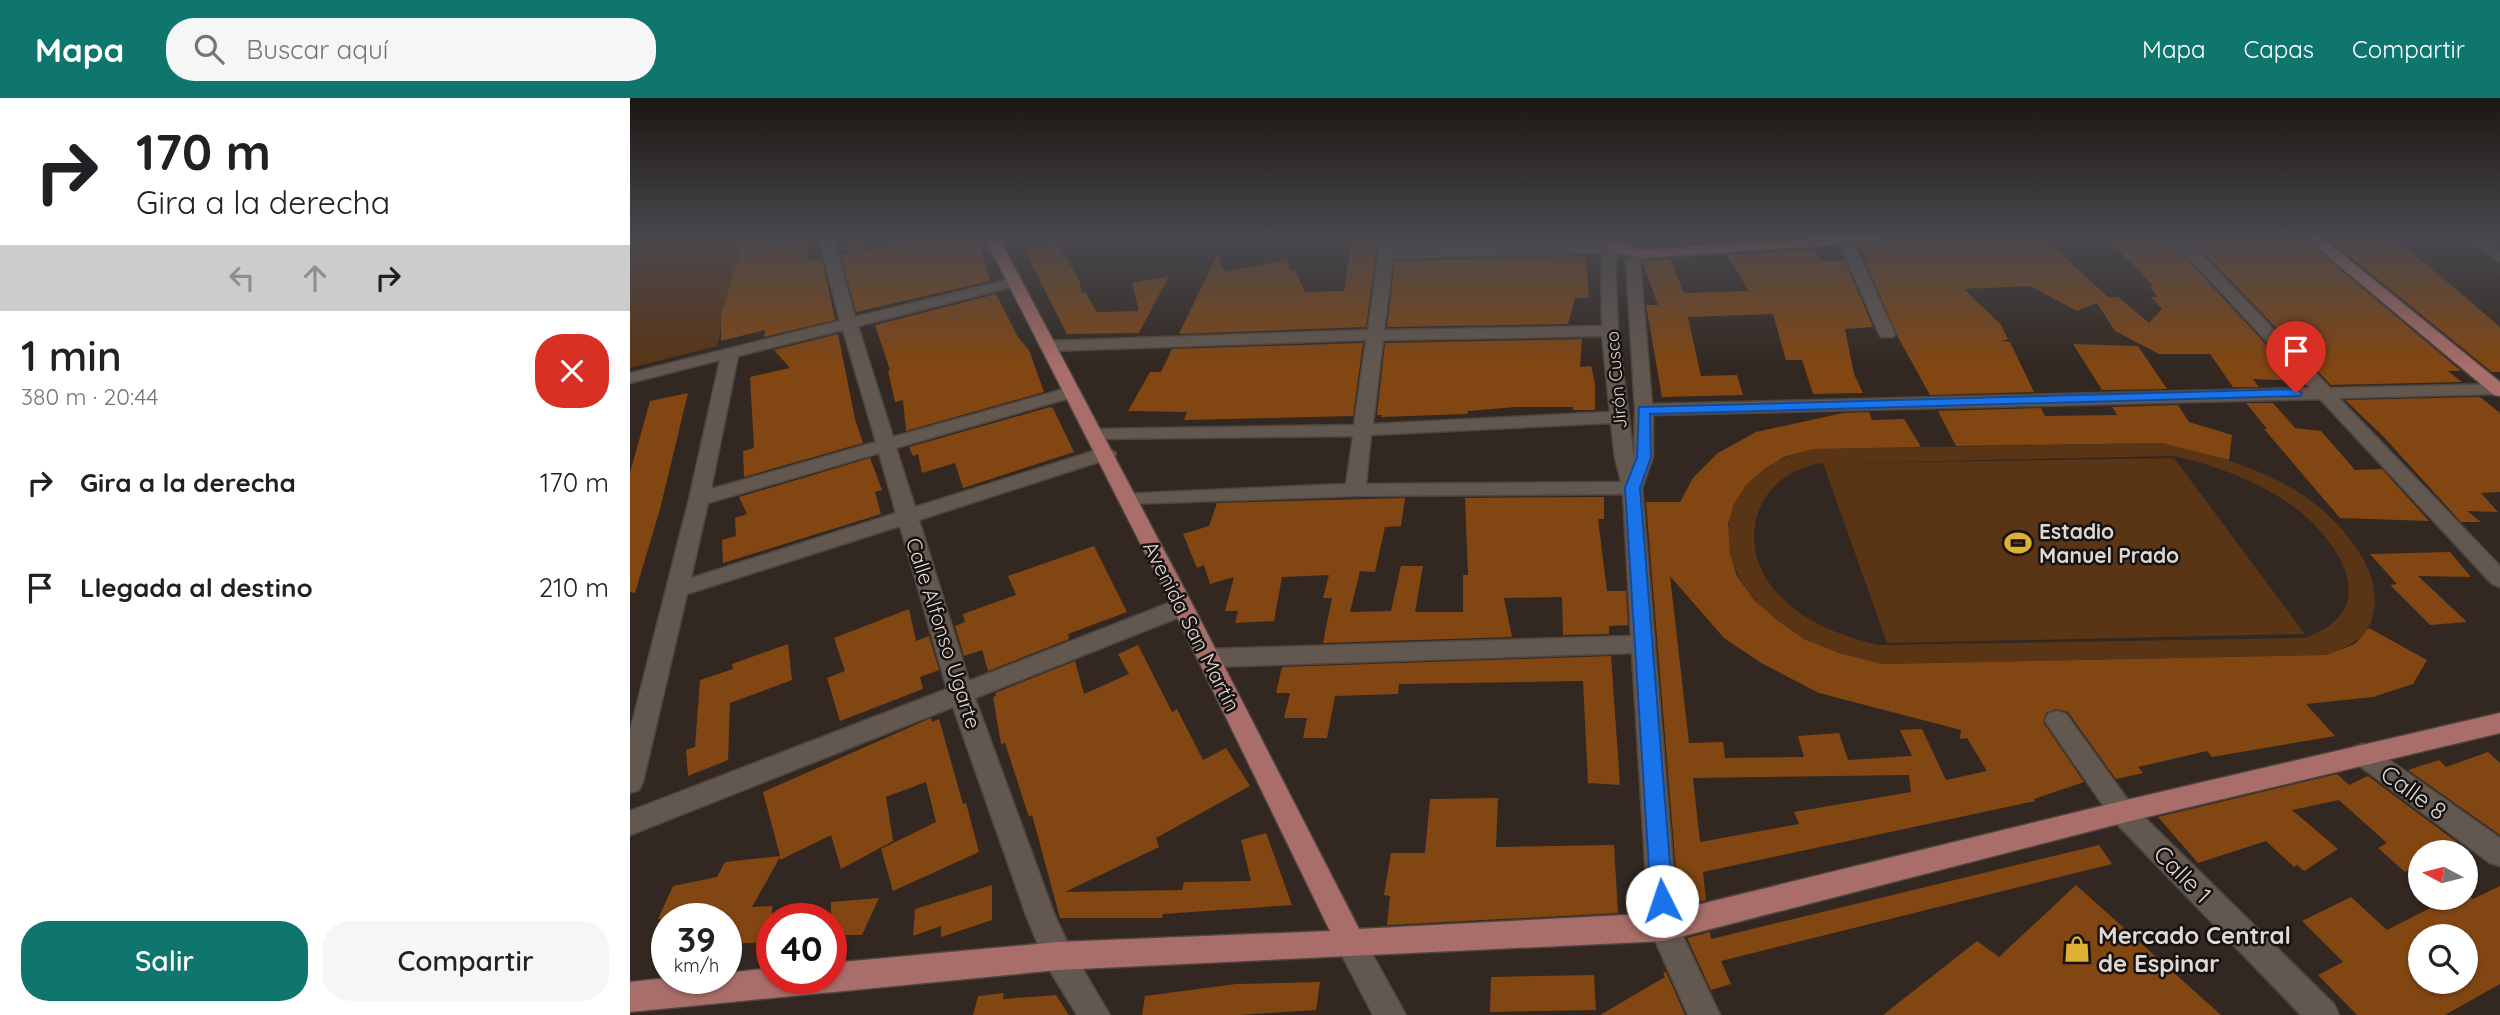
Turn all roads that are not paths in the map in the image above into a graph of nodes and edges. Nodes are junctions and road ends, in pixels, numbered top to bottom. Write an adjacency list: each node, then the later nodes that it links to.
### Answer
1 (838, 281): 9 (street, Calle Alfonso Ugarte)
2 (1382, 281): 12 (street)
3 (1609, 281): 10 (street, Jirón Cusco)
4 (1634, 281): 19 (street, Jirón Cusco)
5 (1863, 281): 11 (street)
6 (2218, 281): 18 (street)
7 (2365, 281): 16 (main road)
8 (1015, 282): 9 (street); 13 (main road, Avenida San Martín)
9 (849, 323): 14 (street); 23 (street, Calle Alfonso Ugarte)
10 (1611, 331): 12 (street); 20 (street, Jirón Cusco)
11 (1886, 334)
12 (1375, 335): 13 (street); 21 (street)
13 (1048, 346): 17 (main road, Avenida San Martín)
14 (730, 355): 15 (street); 27 (street)
15 (630, 378)
16 (2499, 390): 18 (street)
17 (1071, 392): 22 (main road, Avenida San Martín); 23 (street)
18 (2323, 393): 19 (street); 29 (street)
19 (1644, 410): 24 (street, Jirón Cusco)
20 (1618, 417): 21 (street); 24 (street, Jirón Cusco)
21 (1364, 429): 22 (street); 25 (street)
22 (1101, 444): 26 (main road, Avenida San Martín); 28 (street)
23 (887, 445): 27 (street); 28 (street, Calle Alfonso Ugarte)
24 (1632, 488): 25 (street); 32 (street, Jirón Cusco)
25 (1355, 490): 26 (street)
26 (1126, 498): 31 (main road, Avenida San Martín)
27 (699, 499): 30 (street)
28 (907, 516): 30 (street); 34 (street, Calle Alfonso Ugarte)
29 (2500, 579)
30 (676, 590): 38 (street)
31 (1182, 607): 33 (main road, Avenida San Martín); 34 (street)
32 (1642, 644): 33 (street); 42 (street, Jirón Cusco)
33 (1211, 658): 43 (main road, Avenida San Martín)
34 (961, 694): 40 (street); 44 (street, Calle Alfonso Ugarte)
35 (2057, 721): 39 (street, Calle 1)
36 (2500, 723): 37 (main road)
37 (2362, 754): 39 (main road); 41 (street, Calle 8)
38 (630, 782)
39 (2122, 812): 42 (main road); 51 (street, Calle 1)
40 (630, 823)
41 (2500, 854)
42 (1664, 927): 43 (main road); 50 (street, Jirón Cusco)
43 (1351, 944): 44 (main road); 49 (street, Avenida San Martín)
44 (1058, 956): 45 (main road); 48 (street, Calle Alfonso Ugarte)
45 (847, 976)
46 (756, 985): 47 (main road)
47 (630, 997)
48 (1094, 1015)
49 (1390, 1015)
50 (1704, 1015)
51 (2323, 1015)

